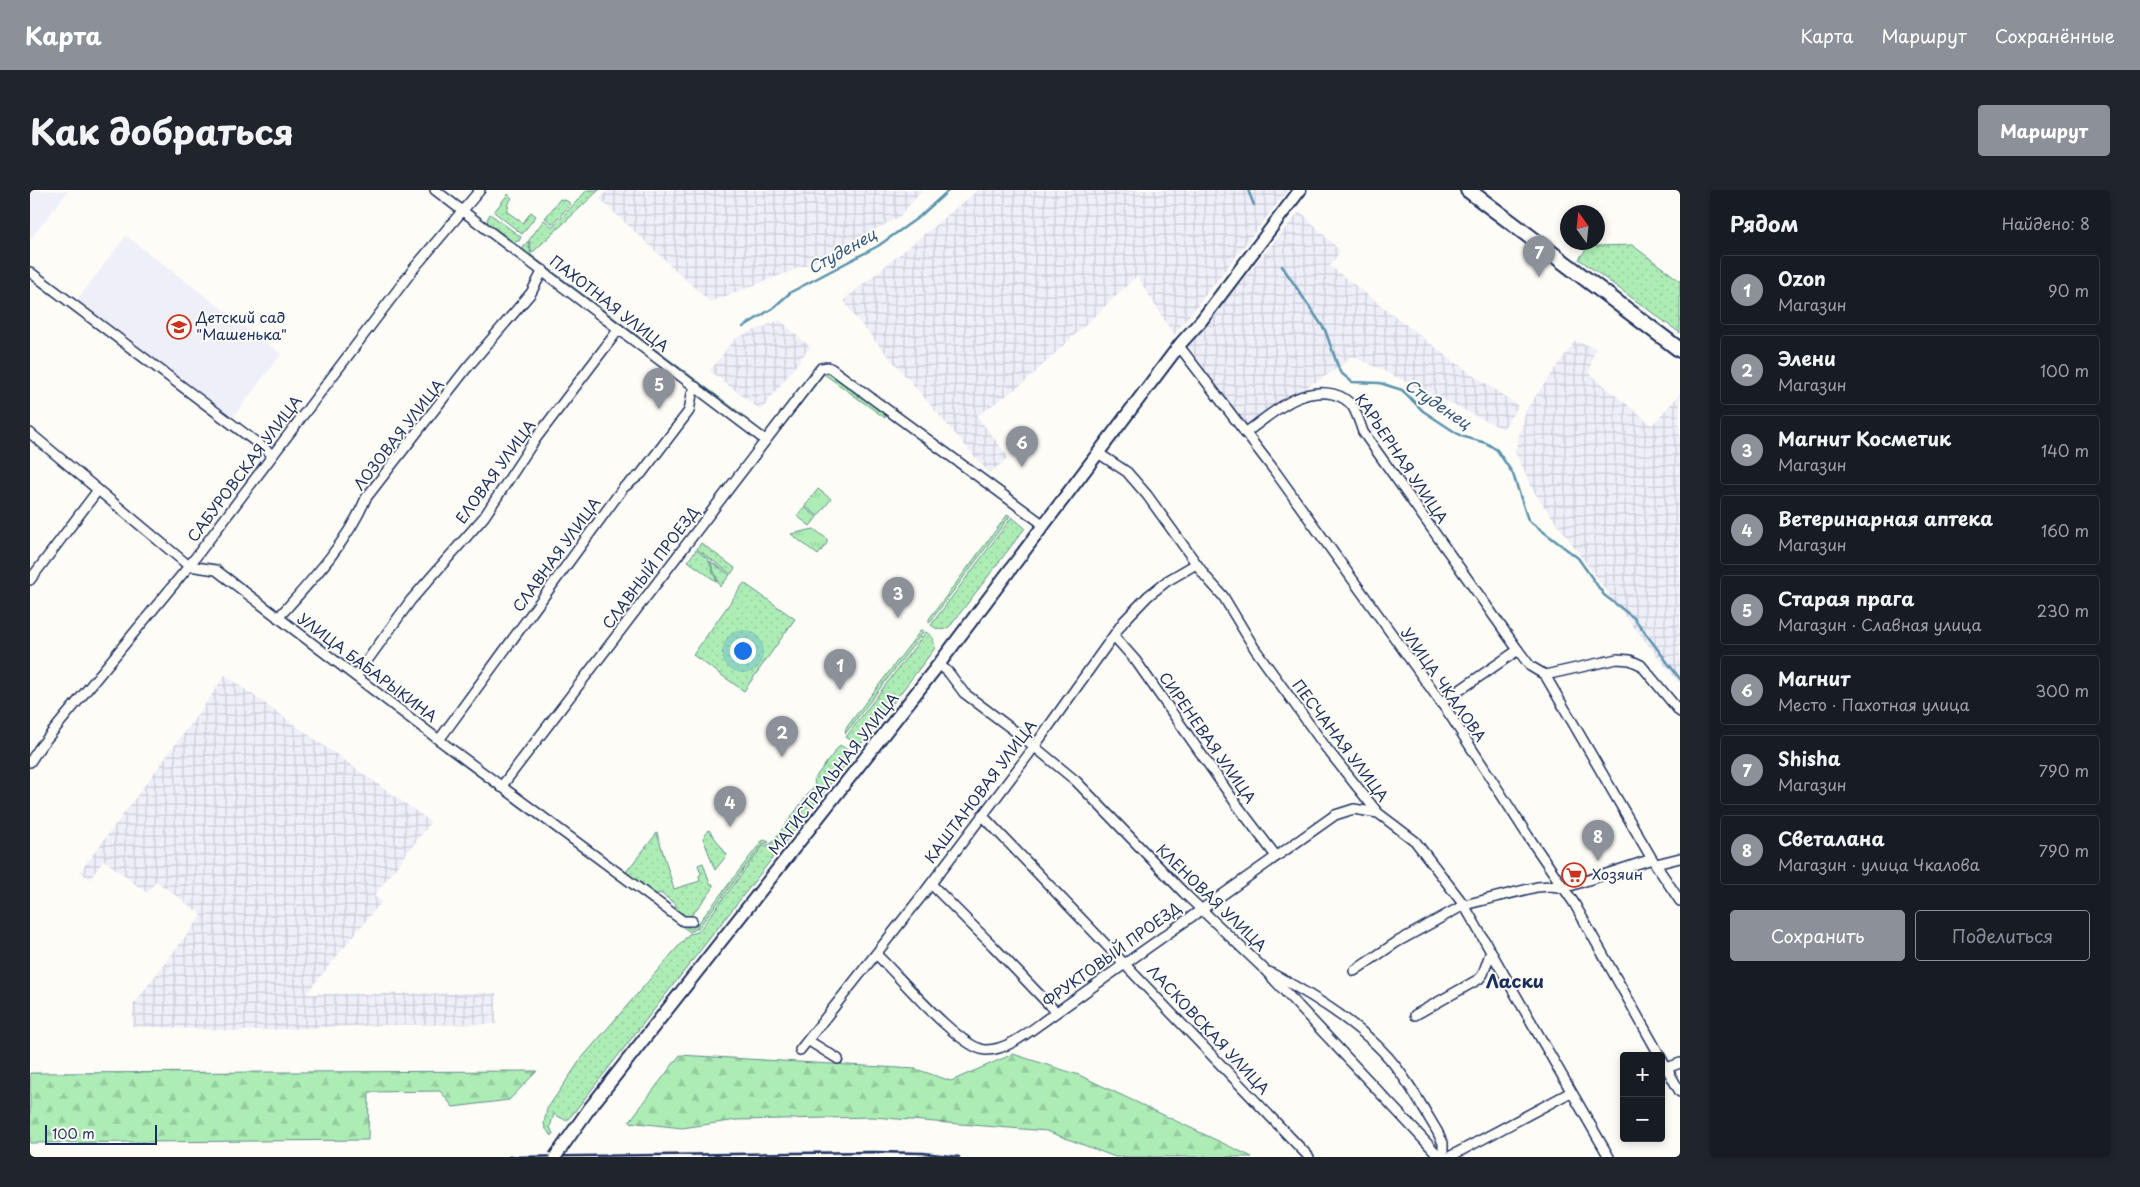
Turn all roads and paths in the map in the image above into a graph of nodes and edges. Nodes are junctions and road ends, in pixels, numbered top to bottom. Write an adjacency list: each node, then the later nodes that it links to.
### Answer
1 (435, 190): 5 (street, ПАХОТНАЯ УЛИЦА)
2 (480, 190): 5 (street, САБУРОВСКАЯ УЛИЦА)
3 (1300, 190): 9 (main road, МАГИСТРАЛЬНАЯ УЛИЦА)
4 (1468, 190): 10 (main road)
5 (464, 212): 6 (street, ПАХОТНАЯ УЛИЦА); 16 (street, САБУРОВСКАЯ УЛИЦА)
6 (543, 270): 8 (street, ПАХОТНАЯ УЛИЦА); 22 (street, ЛОЗОВАЯ УЛИЦА)
7 (30, 272): 16 (street)
8 (619, 329): 11 (street, ПАХОТНАЯ УЛИЦА); 27 (street, ЕЛОВАЯ УЛИЦА)
9 (1179, 346): 13 (street, УЛИЦА ЧКАЛОВА); 15 (main road, МАГИСТРАЛЬНАЯ УЛИЦА)
10 (1679, 348)
11 (696, 387): 14 (street, ПАХОТНАЯ УЛИЦА); 30 (street, СЛАВНАЯ УЛИЦА)
12 (30, 433): 17 (street)
13 (1244, 434): 24 (street, КАРЬЕРНАЯ УЛИЦА); 28 (street, УЛИЦА ЧКАЛОВА)
14 (765, 440): 18 (street, СЛАВНЫЙ ПРОЕЗД); 33 (street, СЛАВНЫЙ ПРОЕЗД)
15 (1098, 453): 18 (main road, МАГИСТРАЛЬНАЯ УЛИЦА); 19 (street, ПЕСЧАНАЯ УЛИЦА)
16 (273, 455): 20 (street, САБУРОВСКАЯ УЛИЦА)
17 (98, 490): 20 (street); 21 (street)
18 (1044, 525): 25 (main road, МАГИСТРАЛЬНАЯ УЛИЦА)
19 (1196, 564): 23 (street, КАШТАНОВАЯ УЛИЦА); 34 (street, ПЕСЧАНАЯ УЛИЦА)
20 (189, 566): 22 (street, УЛИЦА БАБАРЫКИНА); 32 (street, САБУРОВСКАЯ УЛИЦА)
21 (30, 580)
22 (278, 618): 27 (street, УЛИЦА БАБАРЫКИНА)
23 (1114, 636): 31 (street, КАШТАНОВАЯ УЛИЦА); 36 (street, СИРЕНЕВАЯ УЛИЦА)
24 (1518, 650): 26 (street, КАРЬЕРНАЯ УЛИЦА); 28 (street)
25 (939, 664): 31 (street, КЛЕНОВАЯ УЛИЦА); 61 (main road, МАГИСТРАЛЬНАЯ УЛИЦА, bridge)
26 (1545, 675): 29 (street); 38 (street, КАРЬЕРНАЯ УЛИЦА)
27 (356, 676): 30 (street, УЛИЦА БАБАРЫКИНА)
28 (1441, 703): 40 (street, УЛИЦА ЧКАЛОВА)
29 (1680, 712)
30 (439, 740): 33 (street, УЛИЦА БАБАРЫКИНА)
31 (1034, 746): 35 (street, КАШТАНОВАЯ УЛИЦА); 43 (street, КЛЕНОВАЯ УЛИЦА)
32 (30, 762)
33 (501, 787): 44 (street, УЛИЦА БАБАРЫКИНА)
34 (1378, 813): 36 (street, ФРУКТОВЫЙ ПРОЕЗД); 42 (street, ПЕСЧАНАЯ УЛИЦА)
35 (982, 815): 39 (street, КАШТАНОВАЯ УЛИЦА); 47 (street, ЛАСКОВСКАЯ УЛИЦА)
36 (1276, 856): 43 (street, ФРУКТОВЫЙ ПРОЕЗД)
37 (1680, 858): 38 (street)
38 (1654, 862): 40 (street); 41 (street, КАРЬЕРНАЯ УЛИЦА)
39 (931, 884): 46 (street, КАШТАНОВАЯ УЛИЦА); 50 (street)
40 (1564, 888): 42 (street); 54 (street, УЛИЦА ЧКАЛОВА)
41 (1680, 901)
42 (1464, 905): 45 (street, ПЕСЧАНАЯ УЛИЦА); 49 (street)
43 (1201, 908): 47 (street, ФРУКТОВЫЙ ПРОЕЗД); 48 (street, КЛЕНОВАЯ УЛИЦА)
44 (692, 921)
45 (1491, 951): 51 (street); 59 (street, ПЕСЧАНАЯ УЛИЦА)
46 (877, 954): 50 (street, ФРУКТОВЫЙ ПРОЕЗД); 52 (street, КАШТАНОВАЯ УЛИЦА)
47 (1125, 963): 50 (street, ФРУКТОВЫЙ ПРОЕЗД); 62 (street, ЛАСКОВСКАЯ УЛИЦА)
48 (1262, 968): 63 (street, КЛЕНОВАЯ УЛИЦА); 63 (street)
49 (1354, 971)
50 (1056, 1012)
51 (1415, 1015)
52 (809, 1041): 53 (street, КАШТАНОВАЯ УЛИЦА); 55 (street)
53 (800, 1050)
54 (1658, 1052)
55 (838, 1059)
56 (1680, 1063): 58 (street)
57 (1665, 1064): 58 (street, УЛИЦА ЧКАЛОВА)
58 (1667, 1068): 60 (street, УЛИЦА ЧКАЛОВА)
59 (1571, 1092): 64 (street); 65 (street, ПЕСЧАНАЯ УЛИЦА)
60 (1680, 1092)
61 (555, 1157)
62 (1309, 1157)
63 (1442, 1157)
64 (1449, 1157)
65 (1610, 1157)

